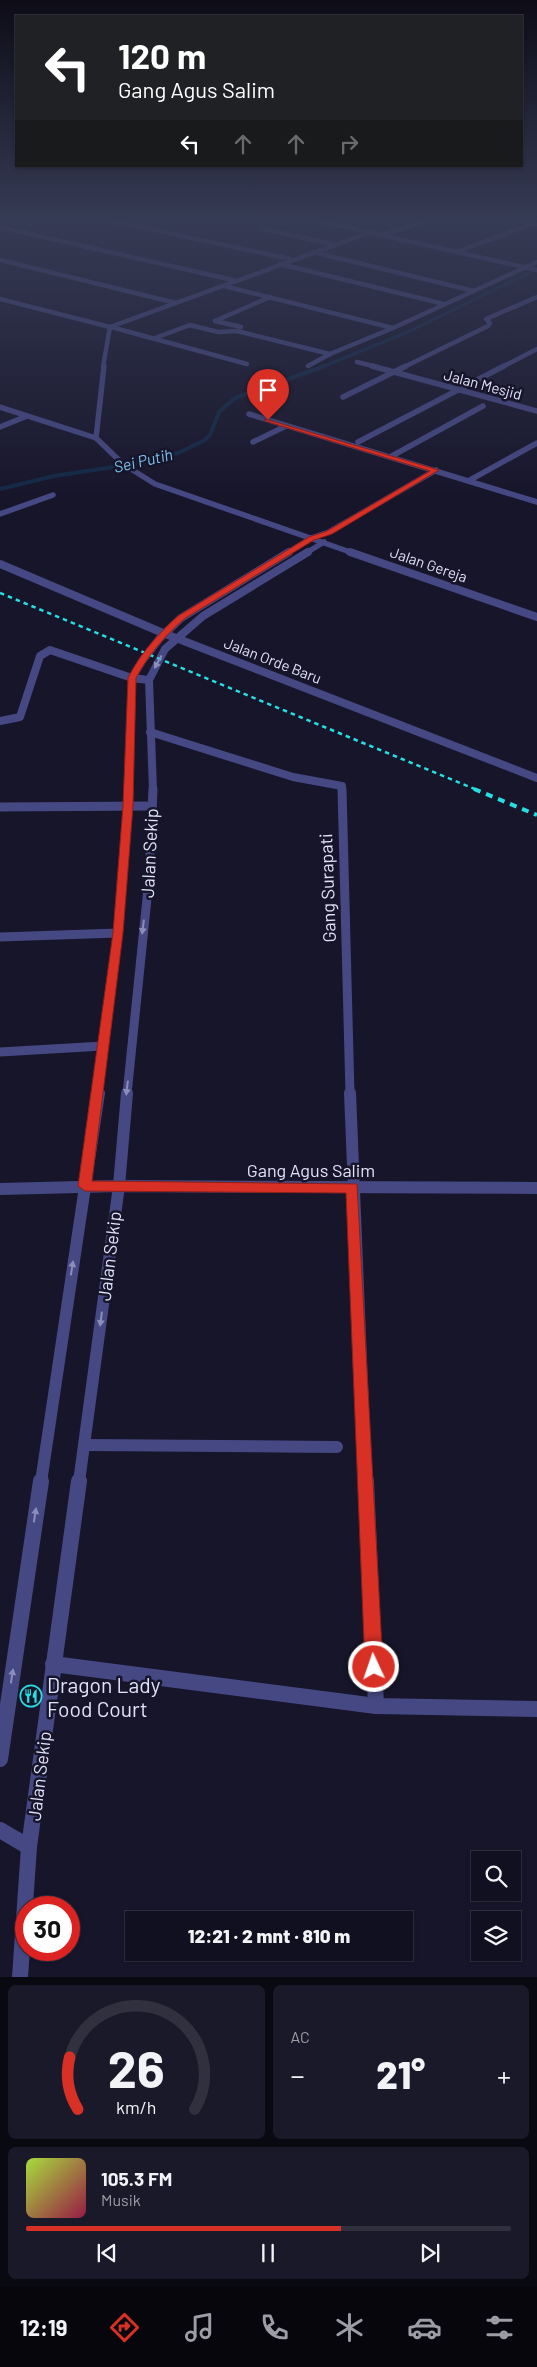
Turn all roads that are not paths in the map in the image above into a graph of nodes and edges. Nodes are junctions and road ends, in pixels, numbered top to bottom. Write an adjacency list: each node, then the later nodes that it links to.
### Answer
1 (52, 313): 7 (street)
2 (148, 313): 7 (street)
3 (231, 313): 11 (street)
4 (335, 313): 8 (street)
5 (424, 313): 8 (street)
6 (499, 313): 16 (street)
7 (110, 327): 9 (street); 26 (street)
8 (393, 328): 11 (street)
9 (155, 338): 12 (street); 14 (street)
10 (537, 349): 17 (street)
11 (338, 352): 12 (street)
12 (330, 354): 15 (street)
13 (356, 362): 16 (street, Jalan Mesjid)
14 (247, 364)
15 (308, 366)
16 (394, 372): 17 (street, Jalan Mesjid); 18 (street)
17 (458, 390): 21 (street, Jalan Mesjid); 28 (street)
18 (344, 396)
19 (483, 406): 30 (street)
20 (0, 407): 23 (street)
21 (537, 411)
22 (249, 414): 24 (street)
23 (27, 416): 25 (street); 26 (street)
24 (286, 426): 27 (street); 30 (street)
25 (0, 427)
26 (96, 438): 37 (street, Jalan Gereja)
27 (253, 442)
28 (358, 442)
29 (537, 443): 32 (street)
30 (390, 457): 31 (street)
31 (436, 470): 32 (street); 36 (street, Jalan Sekip)
32 (470, 480): 34 (street)
33 (53, 495): 35 (street)
34 (537, 502)
35 (0, 514)
36 (326, 537): 37 (street, Jalan Gereja); 37 (street, Jalan Sekip); 39 (street, Jalan Gereja); 41 (street, Jalan Sekip)
37 (311, 538): 40 (street, Jalan Sekip)
38 (0, 564): 40 (street, Jalan Orde Baru)
39 (537, 617)
40 (163, 633): 41 (street, Jalan Orde Baru); 42 (street, Jalan Sekip)
41 (176, 638): 43 (street, Jalan Sekip, one-way to 43); 46 (street, Jalan Orde Baru)
42 (132, 678): 43 (street); 44 (street); 47 (street, Jalan Sekip)
43 (149, 680): 45 (street, Jalan Sekip)
44 (0, 721)
45 (150, 732): 48 (street, Jalan Sekip); 56 (street, Gang Surapati)
46 (537, 778)
47 (128, 806): 48 (street); 49 (street); 50 (street, Jalan Sekip)
48 (152, 806): 55 (street, Jalan Sekip, one-way to 55)
49 (0, 808)
50 (118, 933): 51 (street); 52 (street, Jalan Sekip)
51 (0, 937)
52 (103, 1046): 53 (street); 54 (street, Jalan Sekip)
53 (0, 1052)
54 (85, 1186): 55 (street, Gang Agus Salim); 58 (street, Gang Agus Salim); 64 (street, Jalan Sekip, one-way to 54)
55 (118, 1186): 56 (street, Gang Agus Salim); 59 (street, Jalan Sekip, one-way to 59)
56 (353, 1188): 57 (street, Gang Agus Salim); 62 (street)
57 (537, 1188)
58 (0, 1189)
59 (85, 1445): 60 (street); 61 (street, Jalan Sekip)
60 (337, 1447)
61 (53, 1664): 62 (street); 66 (street, Jalan Sekip)
62 (376, 1706): 63 (street)
63 (537, 1709)
64 (0, 1759)
65 (0, 1830): 66 (street)
66 (29, 1847): 67 (street, Jalan Sekip)
67 (20, 1977)

